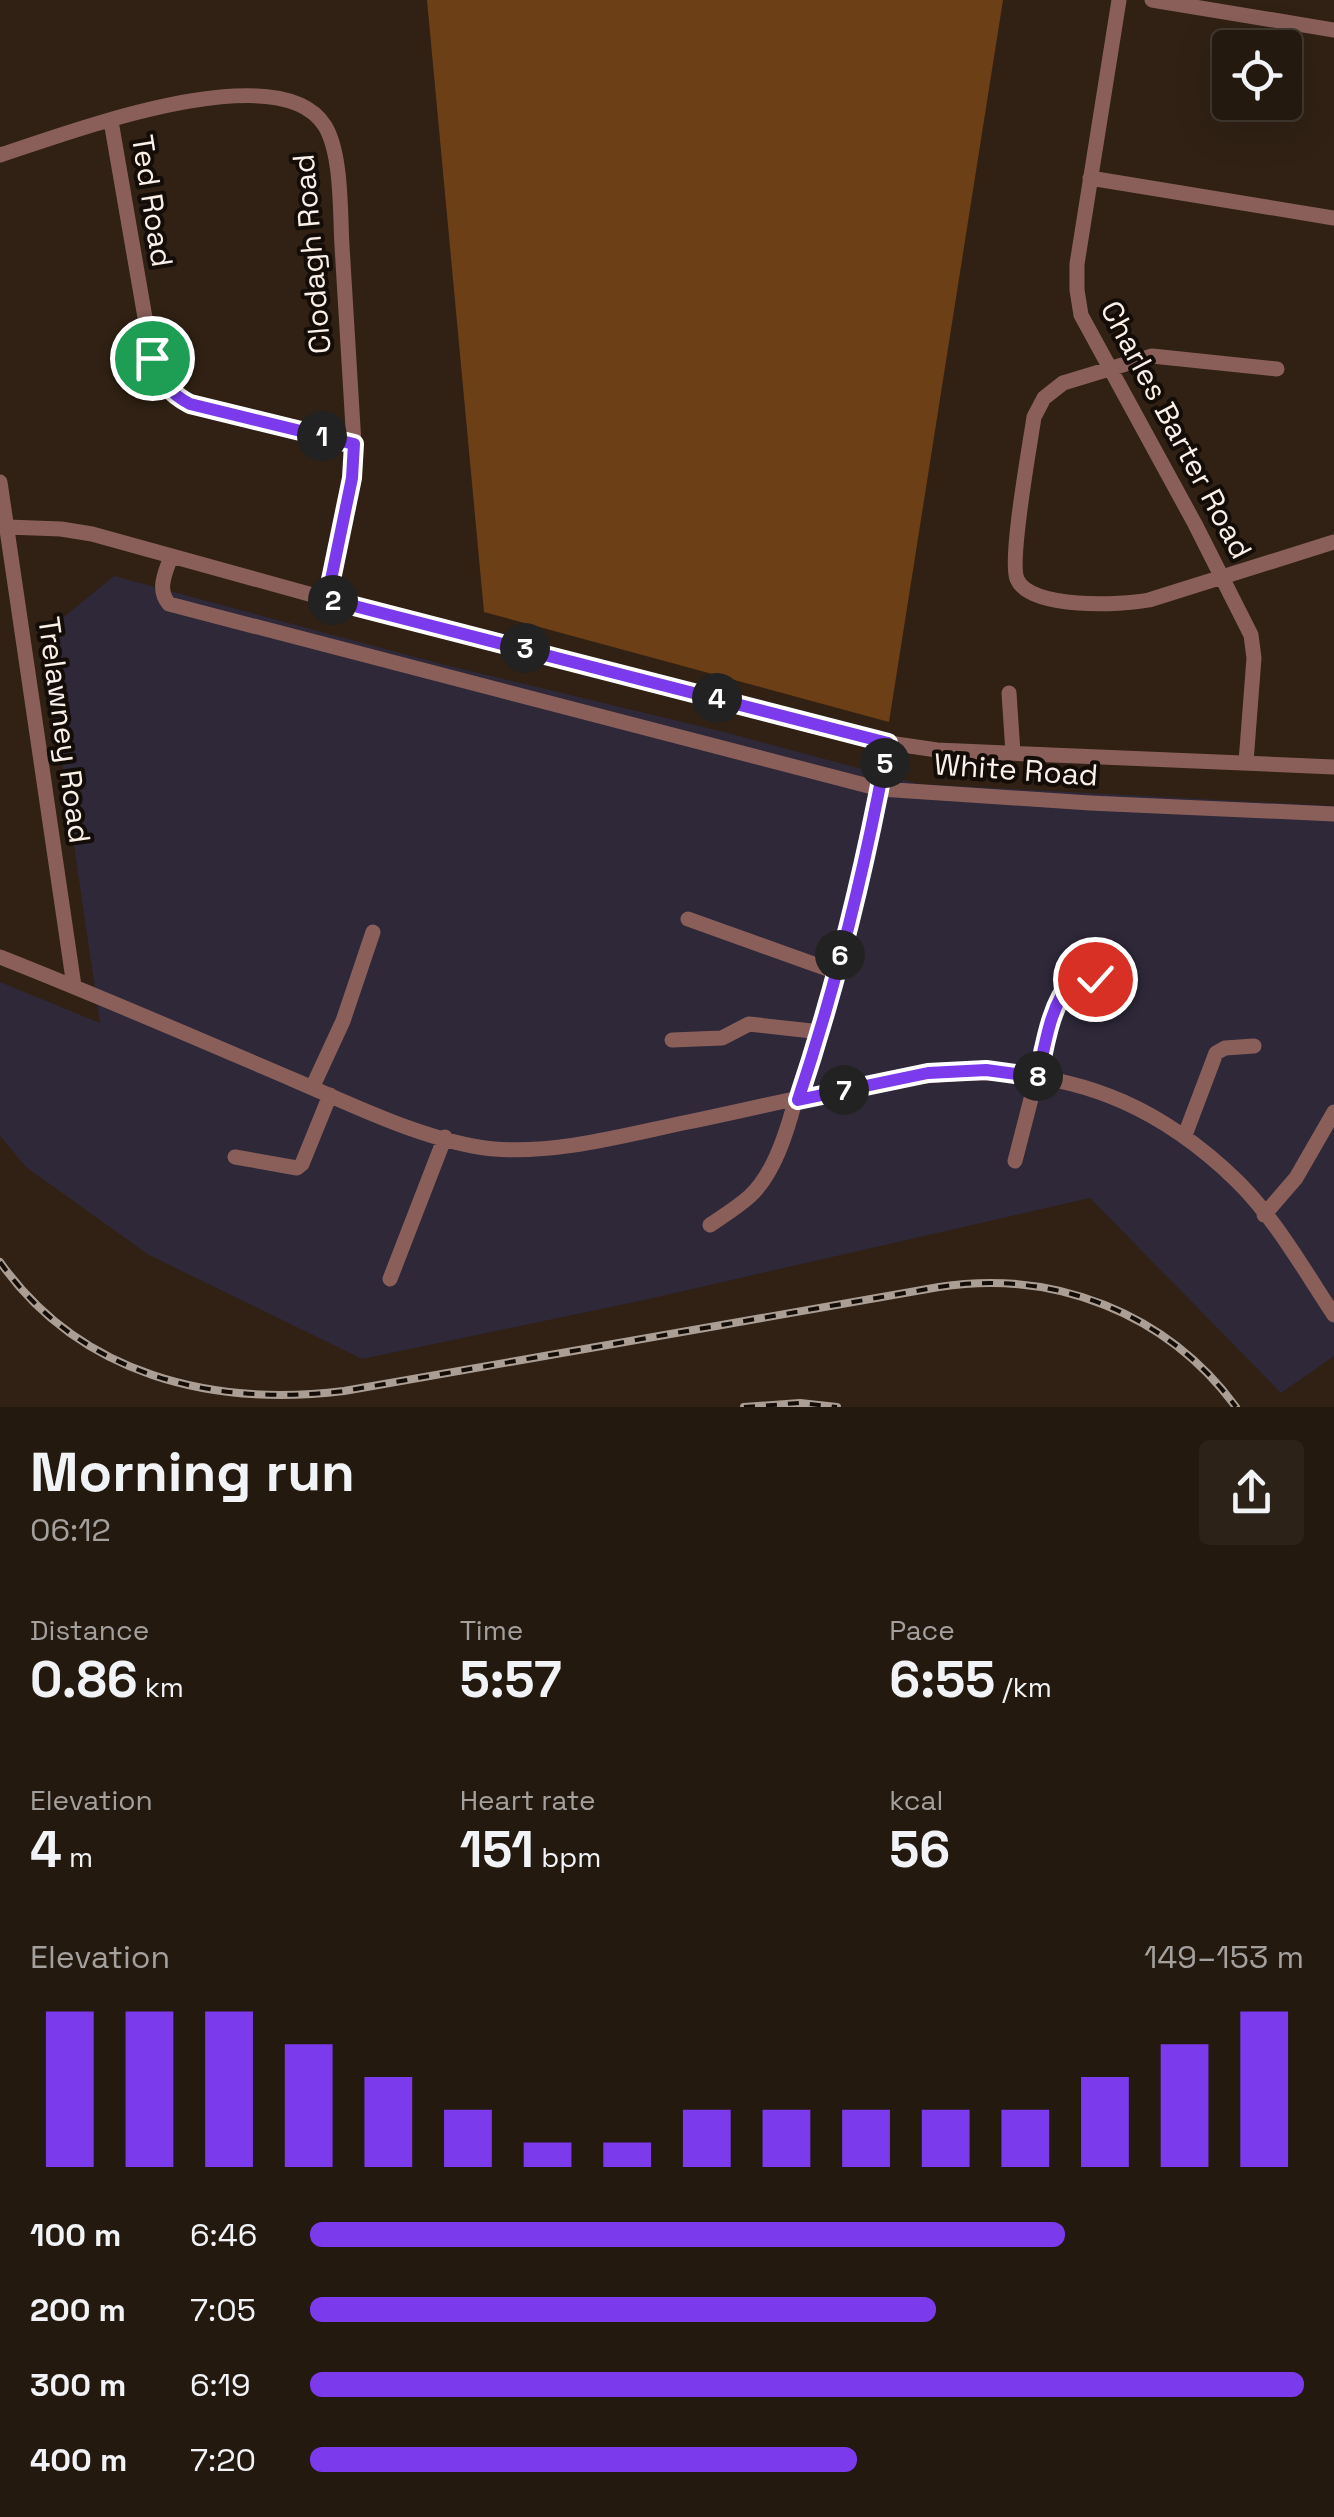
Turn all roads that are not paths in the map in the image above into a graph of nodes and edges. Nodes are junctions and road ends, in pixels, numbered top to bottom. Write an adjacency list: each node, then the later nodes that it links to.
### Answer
1 (1119, 0): 6 (street, Charles Barter Road)
2 (1152, 0): 3 (street)
3 (1334, 30)
4 (111, 121): 5 (street, Clodagh Road); 10 (street, Ted Road); 10 (street, Clodagh Road)
5 (0, 155)
6 (1090, 178): 7 (street); 9 (street, Charles Barter Road)
7 (1334, 218)
8 (1278, 369): 9 (street)
9 (1110, 371): 15 (street, Charles Barter Road); 15 (street)
10 (354, 444): 16 (street, Clodagh Road)
11 (0, 482): 12 (street, Trelawney Road)
12 (8, 526): 14 (street, White Road); 29 (street, Trelawney Road)
13 (1334, 542): 15 (street)
14 (172, 556): 16 (street, White Road); 22 (street, White Road)
15 (1222, 578): 20 (street, Charles Barter Road)
16 (327, 599): 18 (street, White Road)
17 (1009, 693): 19 (street)
18 (888, 743): 19 (street, White Road); 22 (street)
19 (1013, 753): 20 (street, White Road)
20 (1246, 762): 21 (street, White Road)
21 (1334, 766)
22 (880, 789): 23 (street, White Road); 27 (street)
23 (1334, 814)
24 (688, 918): 27 (street)
25 (373, 932): 34 (street)
26 (0, 957): 29 (street)
27 (836, 972): 30 (street)
28 (1095, 979): 33 (street)
29 (74, 986): 34 (street)
30 (820, 1032): 31 (street); 36 (street)
31 (672, 1040)
32 (1254, 1046): 38 (street)
33 (1038, 1077): 36 (street); 38 (street); 41 (street)
34 (312, 1088): 35 (street)
35 (330, 1095): 39 (street); 40 (street)
36 (796, 1100): 39 (street); 43 (street)
37 (1334, 1112): 42 (street)
38 (1185, 1135): 42 (street)
39 (445, 1137): 44 (street)
40 (235, 1156)
41 (1015, 1161)
42 (1264, 1214): 45 (street)
43 (710, 1225)
44 (390, 1279)
45 (1334, 1315)

